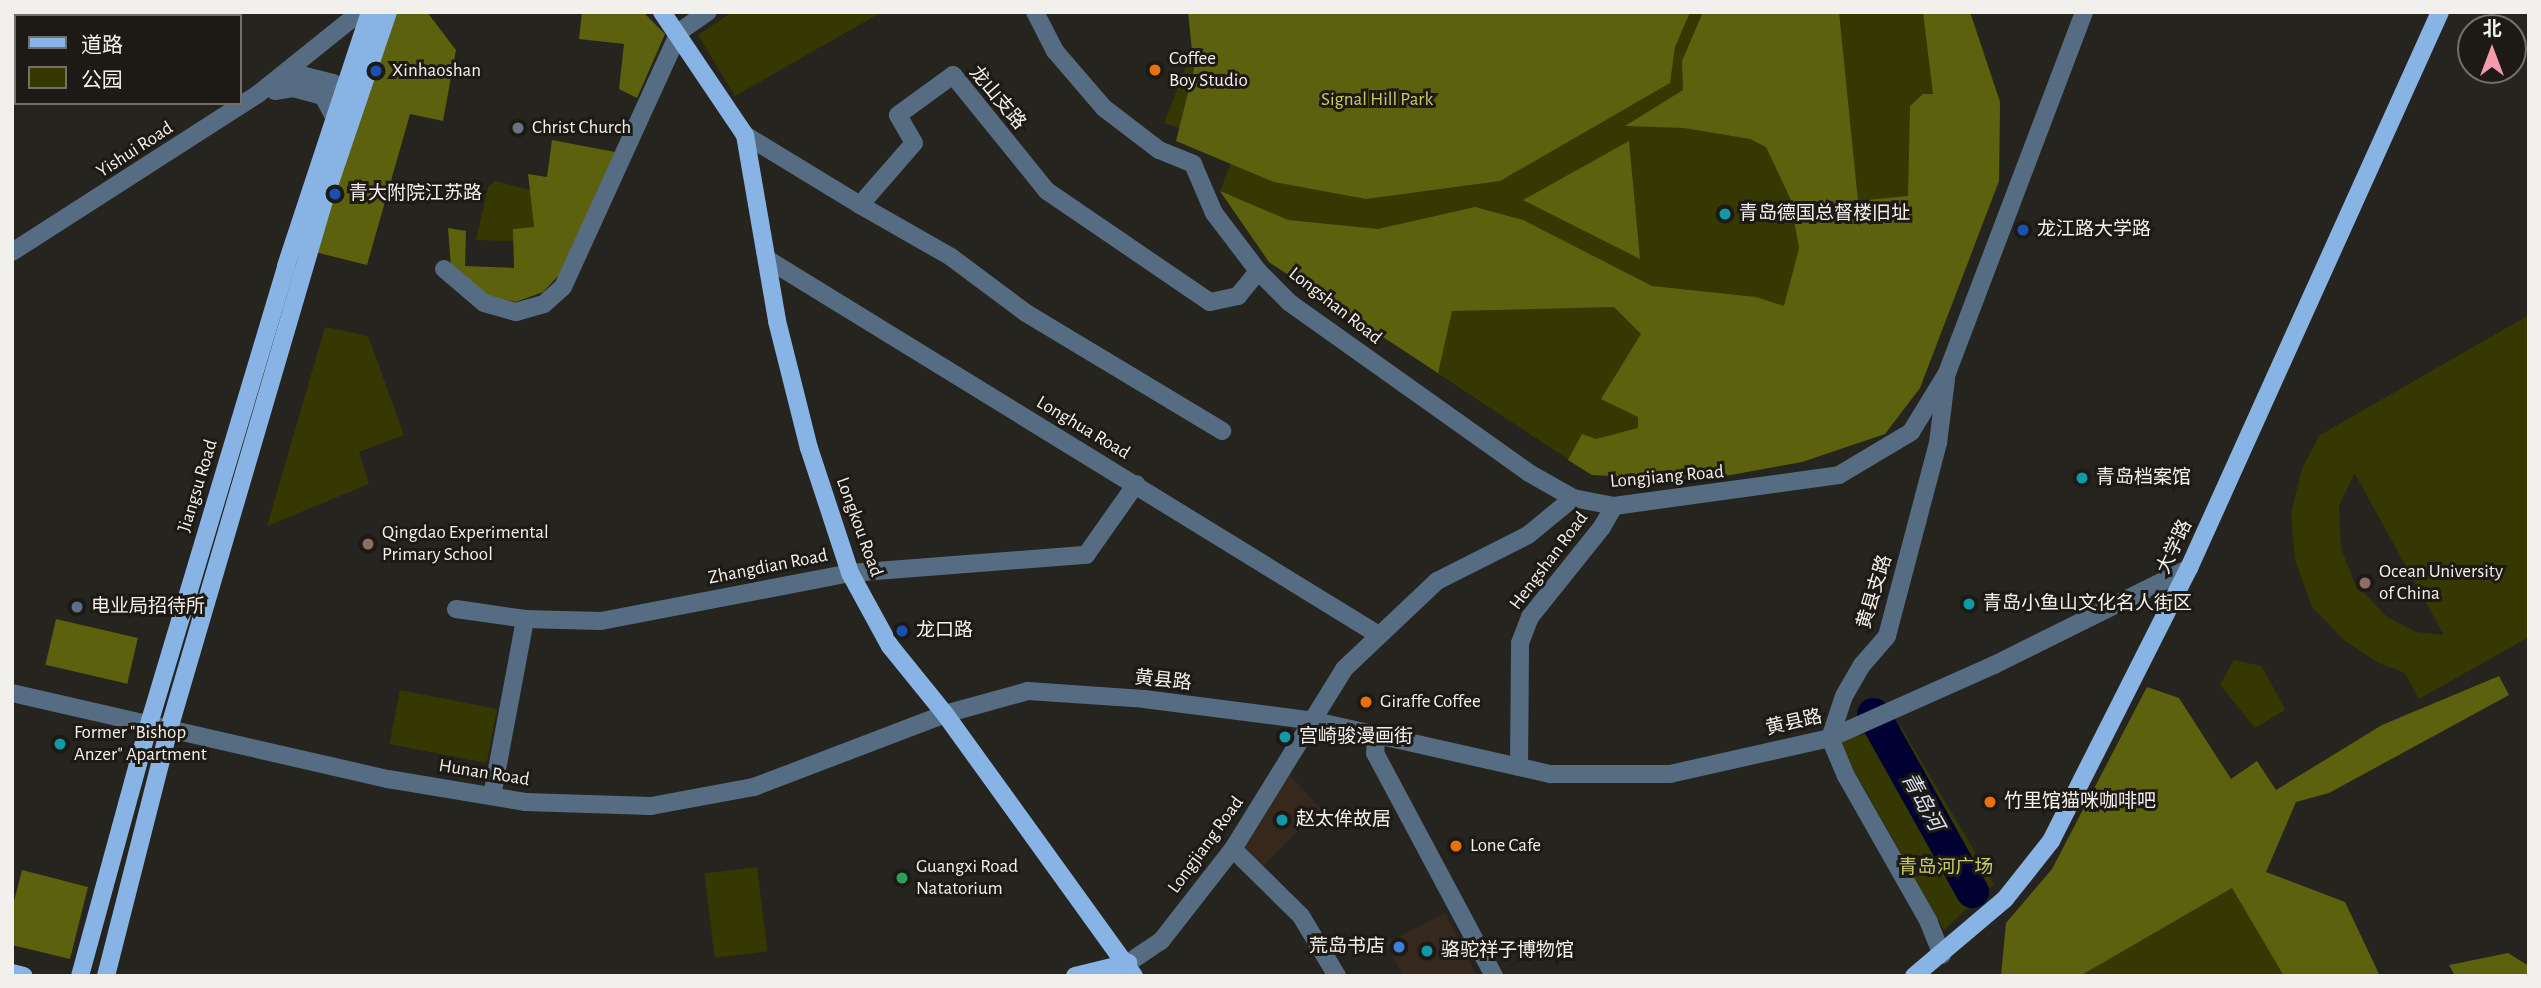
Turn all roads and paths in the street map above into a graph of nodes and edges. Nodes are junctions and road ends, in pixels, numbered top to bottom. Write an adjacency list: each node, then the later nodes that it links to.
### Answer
1 (360, 12): 9 (street, Yishui Road)
2 (370, 12): 11 (main road, Jiangsu Road)
3 (388, 12): 16 (main road, Jiangsu Road)
4 (662, 12): 10 (main road)
5 (708, 12): 10 (street)
6 (1035, 12): 22 (street, Longshan Road)
7 (2084, 12): 23 (street, Longjiang Road)
8 (2440, 12): 28 (main road, 大学路)
9 (343, 19): 12 (street, Yishui Road)
10 (679, 32): 17 (main road, Longkou Road); 21 (street)
11 (343, 93): 12 (street); 15 (main road, Jiangsu Road); 16 (street)
12 (258, 94): 13 (street, Yishui Road); 15 (street)
13 (242, 104)
14 (241, 105): 19 (street, Yishui Road)
15 (335, 119): 36 (main road, Jiangsu Road)
16 (353, 124): 37 (main road, Jiangsu Road)
17 (745, 135): 18 (street); 20 (main road, Longkou Road)
18 (860, 205): 22 (street, 龙山支路); 24 (street)
19 (12, 252)
20 (767, 259): 25 (street, Longhua Road); 29 (main road, Longkou Road)
21 (444, 269)
22 (1258, 271): 26 (street, Longshan Road)
23 (1947, 373): 27 (street, Longjiang Road); 39 (street, 黄县支路)
24 (1222, 431)
25 (1136, 484): 29 (street, Zhangdian Road); 32 (street, Longhua Road)
26 (1573, 498): 27 (street, Longjiang Road); 32 (street, Longjiang Road)
27 (1614, 506): 40 (street, Hengshan Road)
28 (2189, 568): 39 (street, 黄县路); 43 (main road, 大学路)
29 (850, 573): 31 (street, Zhangdian Road); 34 (main road, Longkou Road)
30 (456, 609): 31 (street, Zhangdian Road)
31 (525, 619): 41 (street)
32 (1377, 634): 35 (street, Longjiang Road)
33 (12, 693): 36 (street, Hunan Road)
34 (945, 714): 35 (street, 黄县路); 41 (street, Hunan Road); 44 (main road, Longkou Road)
35 (1315, 721): 38 (street, 黄县路); 42 (street, Longjiang Road)
36 (149, 724): 37 (street, Hunan Road); 47 (main road, Jiangsu Road)
37 (169, 729): 41 (street, Hunan Road); 48 (main road, Jiangsu Road)
38 (1377, 734): 40 (street, 黄县路); 51 (street)
39 (1831, 737): 40 (street, 黄县路); 43 (street)
40 (1519, 767)
41 (492, 796)
42 (1233, 849): 44 (street, Longjiang Road); 50 (street)
43 (1942, 955): 52 (main road, 大学路)
44 (1131, 969): 49 (main road)
45 (12, 973): 46 (main road)
46 (24, 976)
47 (80, 976)
48 (106, 976)
49 (1075, 976)
50 (1337, 976)
51 (1494, 976)
52 (1914, 976)

